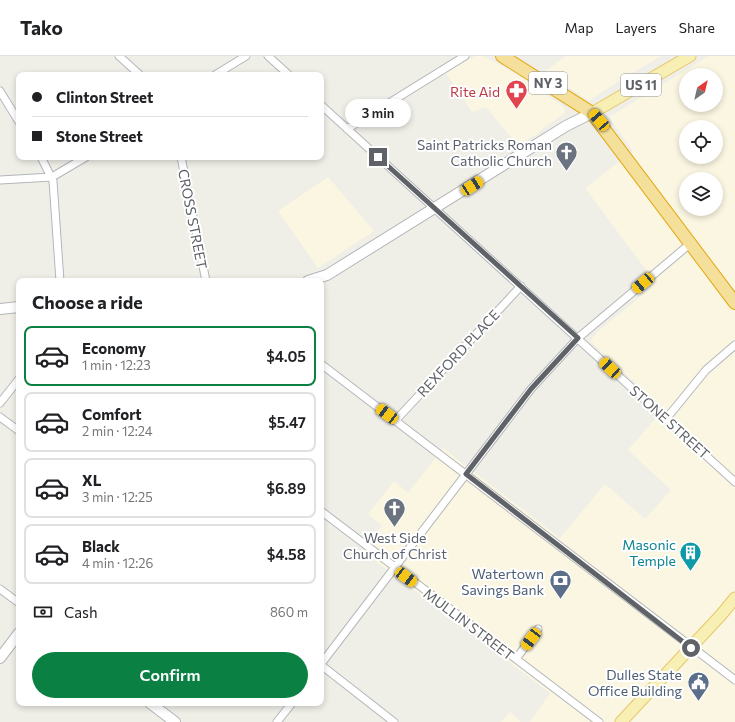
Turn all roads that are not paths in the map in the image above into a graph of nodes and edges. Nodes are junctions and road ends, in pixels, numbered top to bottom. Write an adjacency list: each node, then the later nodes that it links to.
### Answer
1 (119, 56): 7 (street)
2 (246, 56): 8 (street)
3 (268, 56): 9 (street)
4 (465, 56): 14 (street)
5 (502, 56): 12 (highway, NY 3)
6 (690, 56): 12 (main road, US 11)
7 (137, 72)
8 (220, 72)
9 (286, 72)
10 (0, 91): 13 (street)
11 (324, 108): 14 (street, STONE STREET)
12 (592, 113): 20 (main road, US 11); 21 (highway, NY 3)
13 (16, 117)
14 (347, 129): 20 (street, STONE STREET)
15 (43, 160): 18 (street)
16 (81, 160): 18 (street)
17 (182, 160): 24 (street, CROSS STREET)
18 (52, 177): 19 (street); 23 (street)
19 (0, 180)
20 (435, 209): 22 (main road, US 11); 27 (street, STONE STREET)
21 (691, 243): 28 (highway, NY 3); 31 (street)
22 (327, 275): 25 (main road); 26 (main road, US 11)
23 (60, 278)
24 (205, 278)
25 (318, 278)
26 (322, 278)
27 (521, 286): 31 (street, STONE STREET); 38 (street, REXFORD PLACE)
28 (735, 303)
29 (16, 307): 30 (main road)
30 (0, 308)
31 (578, 338): 37 (street, STONE STREET); 40 (street)
32 (735, 345): 37 (street)
33 (324, 366): 38 (street)
34 (16, 383): 35 (street)
35 (0, 403)
36 (0, 417): 39 (street)
37 (666, 419): 41 (street, STONE STREET)
38 (395, 421): 40 (street)
39 (16, 429)
40 (466, 474): 43 (street); 51 (street)
41 (734, 480)
42 (324, 513): 43 (street, MULLIN STREET)
43 (394, 568): 53 (street, MULLIN STREET); 54 (street)
44 (0, 589): 46 (street)
45 (735, 598): 48 (main road)
46 (16, 601)
47 (735, 605): 48 (main road)
48 (721, 615): 51 (main road)
49 (538, 629): 53 (street)
50 (16, 637): 52 (main road)
51 (691, 648): 56 (street); 63 (main road)
52 (0, 658)
53 (516, 659): 62 (street, MULLIN STREET)
54 (324, 660)
55 (324, 666): 61 (street)
56 (735, 680)
57 (154, 706): 59 (main road)
58 (290, 706): 60 (street)
59 (176, 722)
60 (278, 722)
61 (394, 722)
62 (598, 722)
63 (621, 722)

